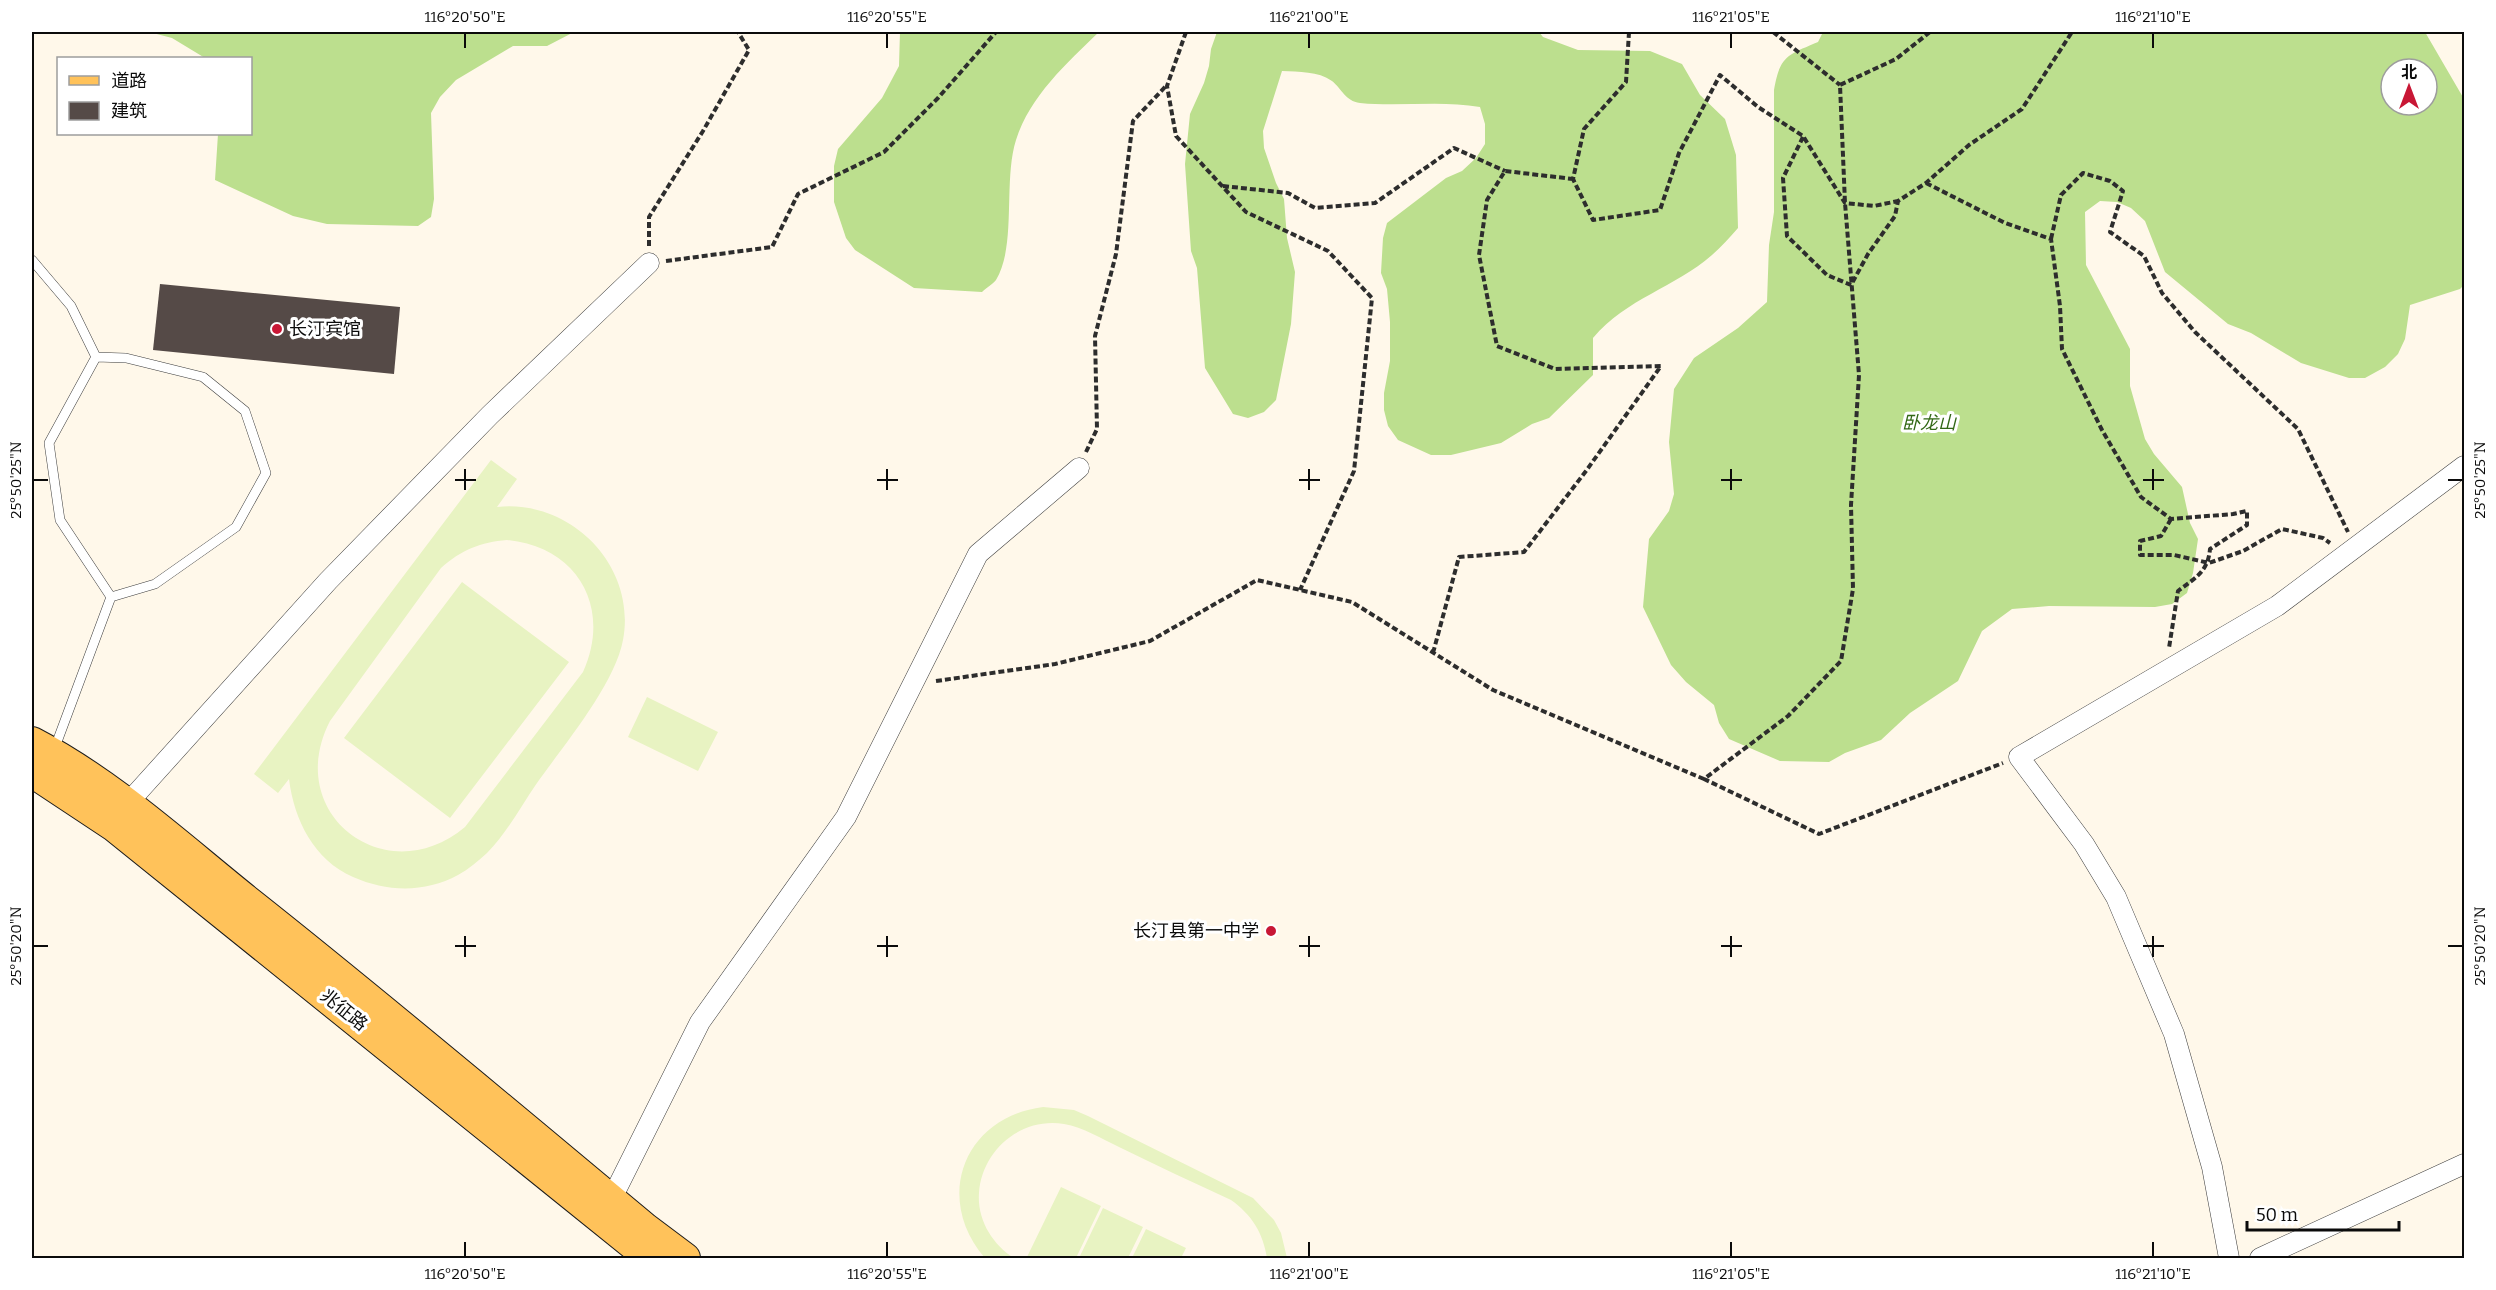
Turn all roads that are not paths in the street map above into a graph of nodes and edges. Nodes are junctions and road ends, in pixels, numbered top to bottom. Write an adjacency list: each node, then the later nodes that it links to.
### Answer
1 (32, 260): 3 (lane)
2 (649, 263): 8 (street)
3 (96, 357): 6 (lane); 6 (lane)
4 (2464, 466): 13 (street)
5 (1079, 468): 10 (street)
6 (111, 597): 7 (lane)
7 (39, 755): 8 (main road); 11 (main road, 兆征路)
8 (127, 804): 10 (main road)
9 (2464, 1164): 14 (street)
10 (611, 1200): 12 (main road)
11 (650, 1258)
12 (685, 1258)
13 (2229, 1258)
14 (2260, 1258)

